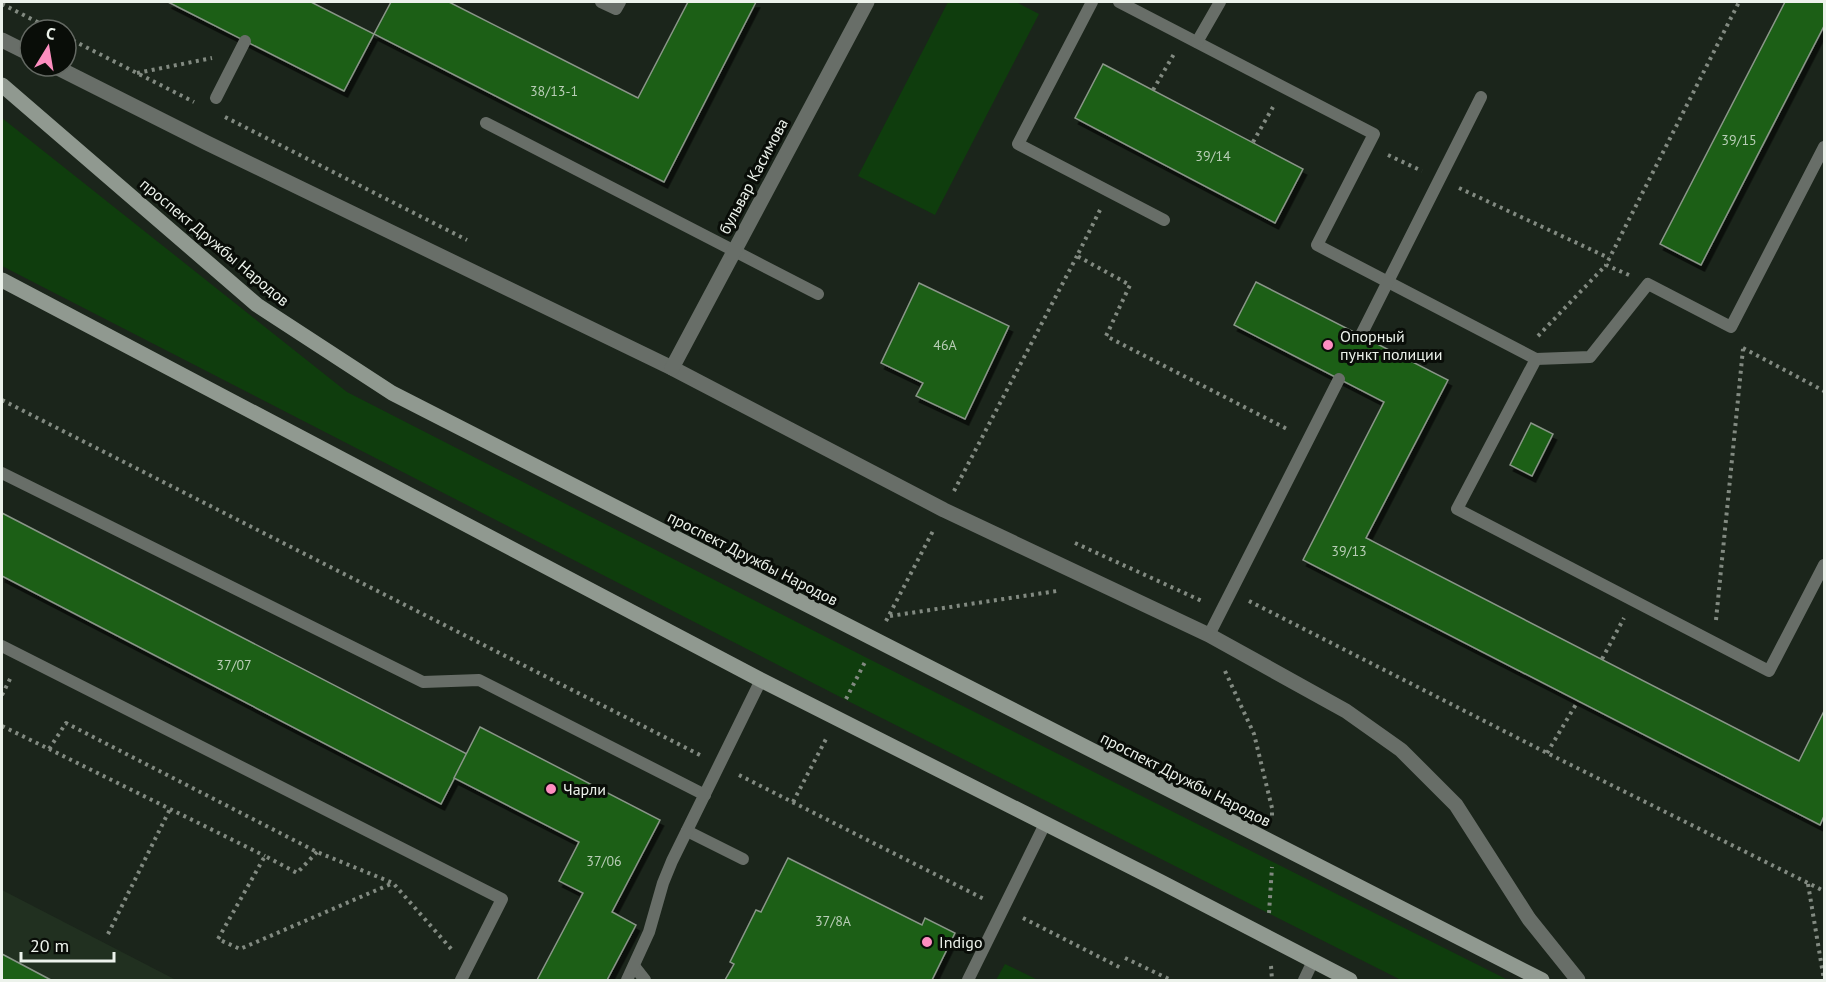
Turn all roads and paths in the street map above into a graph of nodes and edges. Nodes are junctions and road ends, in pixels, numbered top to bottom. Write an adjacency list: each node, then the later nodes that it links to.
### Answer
1 (601, 2): 2 (lane)
2 (620, 2)
3 (867, 2): 34 (street, бульвар Касимова)
4 (1092, 2): 31 (lane)
5 (1119, 2): 10 (lane)
6 (1220, 2): 13 (lane)
7 (1739, 2): 36 (path)
8 (2, 4): 9 (path)
9 (29, 18)
10 (1184, 35): 13 (lane); 21 (path)
11 (2, 40): 15 (street)
12 (245, 41): 16 (lane)
13 (1197, 42): 20 (lane)
14 (78, 43): 17 (path)
15 (18, 48)
16 (239, 53): 17 (path); 23 (lane)
17 (137, 73): 24 (path)
18 (78, 78): 47 (street)
19 (2, 85): 83 (street, проспект Дружбы Народов)
20 (1284, 88): 27 (path); 28 (lane)
21 (1153, 90)
22 (1480, 97): 30 (lane)
23 (216, 98)
24 (197, 103)
25 (217, 113): 33 (path)
26 (486, 123): 34 (lane)
27 (1253, 142)
28 (1368, 146): 30 (path); 39 (lane)
29 (1824, 147): 42 (lane)
30 (1439, 179): 36 (path); 39 (lane)
31 (1110, 191): 32 (lane); 35 (path)
32 (1164, 220)
33 (470, 242)
34 (735, 249): 41 (lane); 47 (street, бульвар Касимова)
35 (1077, 256): 51 (path); 54 (path)
36 (1609, 258): 37 (path)
37 (1606, 265): 40 (path); 45 (path)
38 (2, 280): 70 (street)
39 (1388, 282): 43 (lane); 45 (lane)
40 (1648, 284): 42 (lane); 46 (lane)
41 (818, 294)
42 (1731, 327): 44 (path)
43 (1361, 335)
44 (1743, 349): 49 (path); 66 (path)
45 (1522, 352): 46 (lane)
46 (1536, 359): 62 (lane)
47 (672, 368): 55 (street)
48 (1339, 379): 51 (lane)
49 (1824, 391)
50 (2, 400): 77 (path)
51 (1308, 440): 61 (lane)
52 (2, 473): 78 (lane)
53 (945, 483): 54 (path)
54 (956, 488): 55 (path)
55 (944, 510): 60 (street); 63 (path)
56 (1074, 542): 58 (path)
57 (1824, 565): 66 (lane)
58 (1149, 577): 59 (path); 61 (path)
59 (1140, 578)
60 (1101, 584): 63 (path); 65 (street)
61 (1231, 591): 65 (lane); 76 (path)
62 (1634, 601): 66 (lane); 69 (path)
63 (889, 616): 64 (path)
64 (885, 623)
65 (1209, 635): 83 (path); 107 (street)
66 (1713, 642)
67 (2, 646): 96 (lane)
68 (867, 658): 71 (path)
69 (1602, 659)
70 (761, 680): 77 (lane); 81 (street)
71 (846, 700)
72 (1578, 701): 76 (path)
73 (2, 726): 75 (path)
74 (826, 738): 79 (path)
75 (49, 749): 80 (path); 84 (path)
76 (1547, 753): 88 (path)
77 (719, 765): 78 (lane); 79 (path)
78 (705, 795): 82 (lane)
79 (794, 802): 90 (path)
80 (170, 809): 85 (path); 91 (path)
81 (1046, 824): 90 (lane); 92 (street)
82 (687, 831): 86 (lane); 95 (lane)
83 (1274, 844): 92 (path); 106 (street, проспект Дружбы Народов)
84 (318, 852): 85 (path); 87 (path)
85 (265, 856): 87 (path)
86 (743, 859)
87 (393, 883): 96 (path)
88 (1808, 883): 89 (path); 108 (path)
89 (1824, 891)
90 (1004, 909): 97 (path); 101 (lane)
91 (108, 934)
92 (1268, 937): 94 (street); 103 (path)
93 (1125, 958): 102 (path)
94 (1313, 961): 104 (lane); 105 (street)
95 (634, 966): 99 (lane); 100 (lane)
96 (468, 967): 98 (lane)
97 (1121, 968)
98 (461, 981)
99 (627, 981)
100 (645, 981)
101 (968, 981)
102 (1171, 981)
103 (1272, 981)
104 (1304, 981)
105 (1350, 981)
106 (1542, 981)
107 (1578, 981)
108 (1824, 981)

